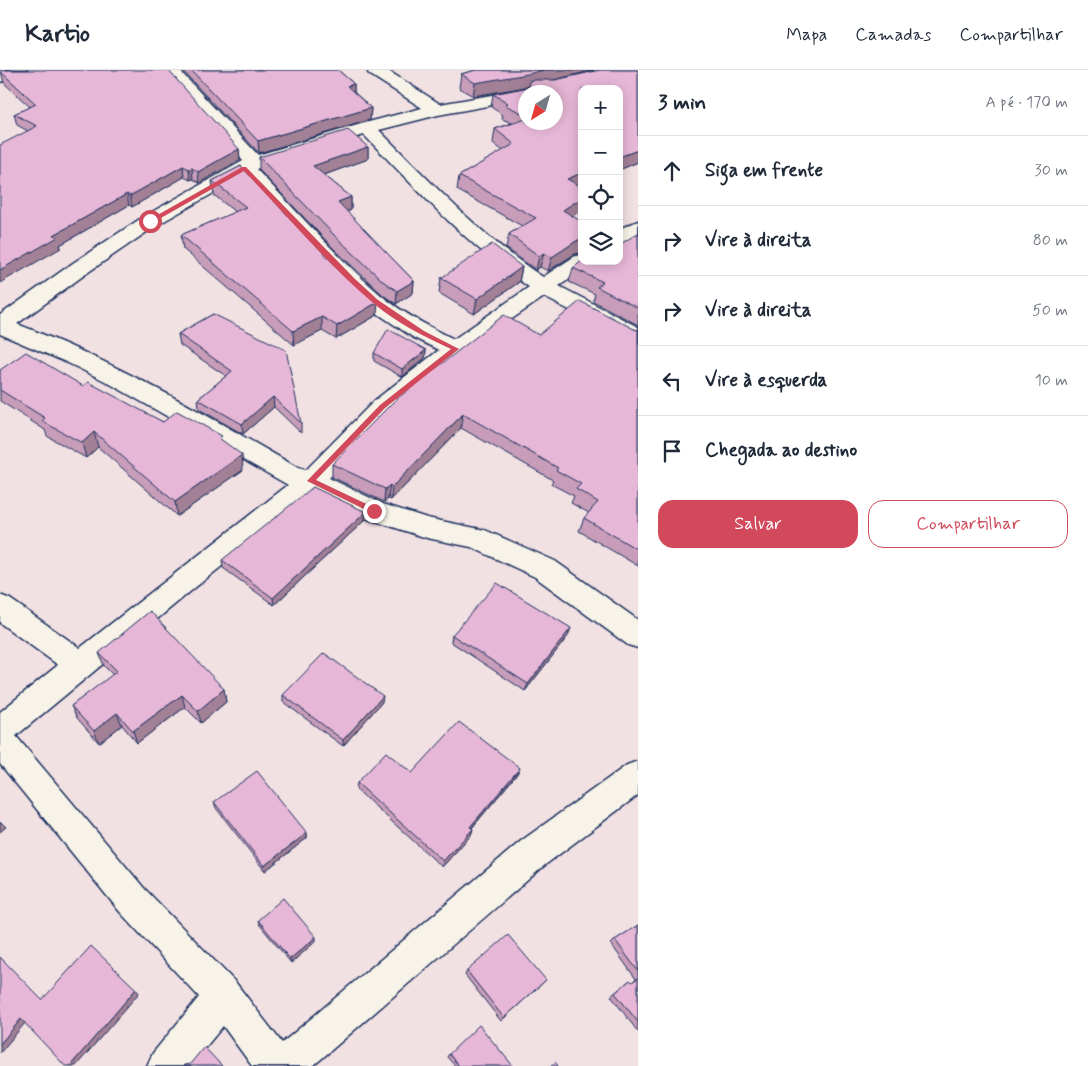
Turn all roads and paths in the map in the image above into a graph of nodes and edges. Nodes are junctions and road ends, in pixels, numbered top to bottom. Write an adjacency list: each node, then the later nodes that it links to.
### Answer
1 (20, 70): 4 (street)
2 (170, 70): 8 (street)
3 (375, 70): 6 (street)
4 (0, 77)
5 (518, 95): 6 (street)
6 (436, 110): 7 (street)
7 (367, 128): 8 (street); 12 (street)
8 (249, 165): 13 (street); 15 (street)
9 (638, 227): 10 (street)
10 (623, 236)
11 (578, 264): 12 (street)
12 (544, 287): 14 (street); 15 (street)
13 (0, 326): 16 (street)
14 (638, 336)
15 (456, 349): 16 (street)
16 (311, 481): 18 (street); 19 (street)
17 (0, 607): 19 (street)
18 (638, 636)
19 (81, 665): 20 (street)
20 (0, 731)
21 (0, 740): 23 (street)
22 (638, 776): 26 (street)
23 (223, 996): 24 (street); 25 (street)
24 (166, 1066)
25 (276, 1066)
26 (284, 1066)

